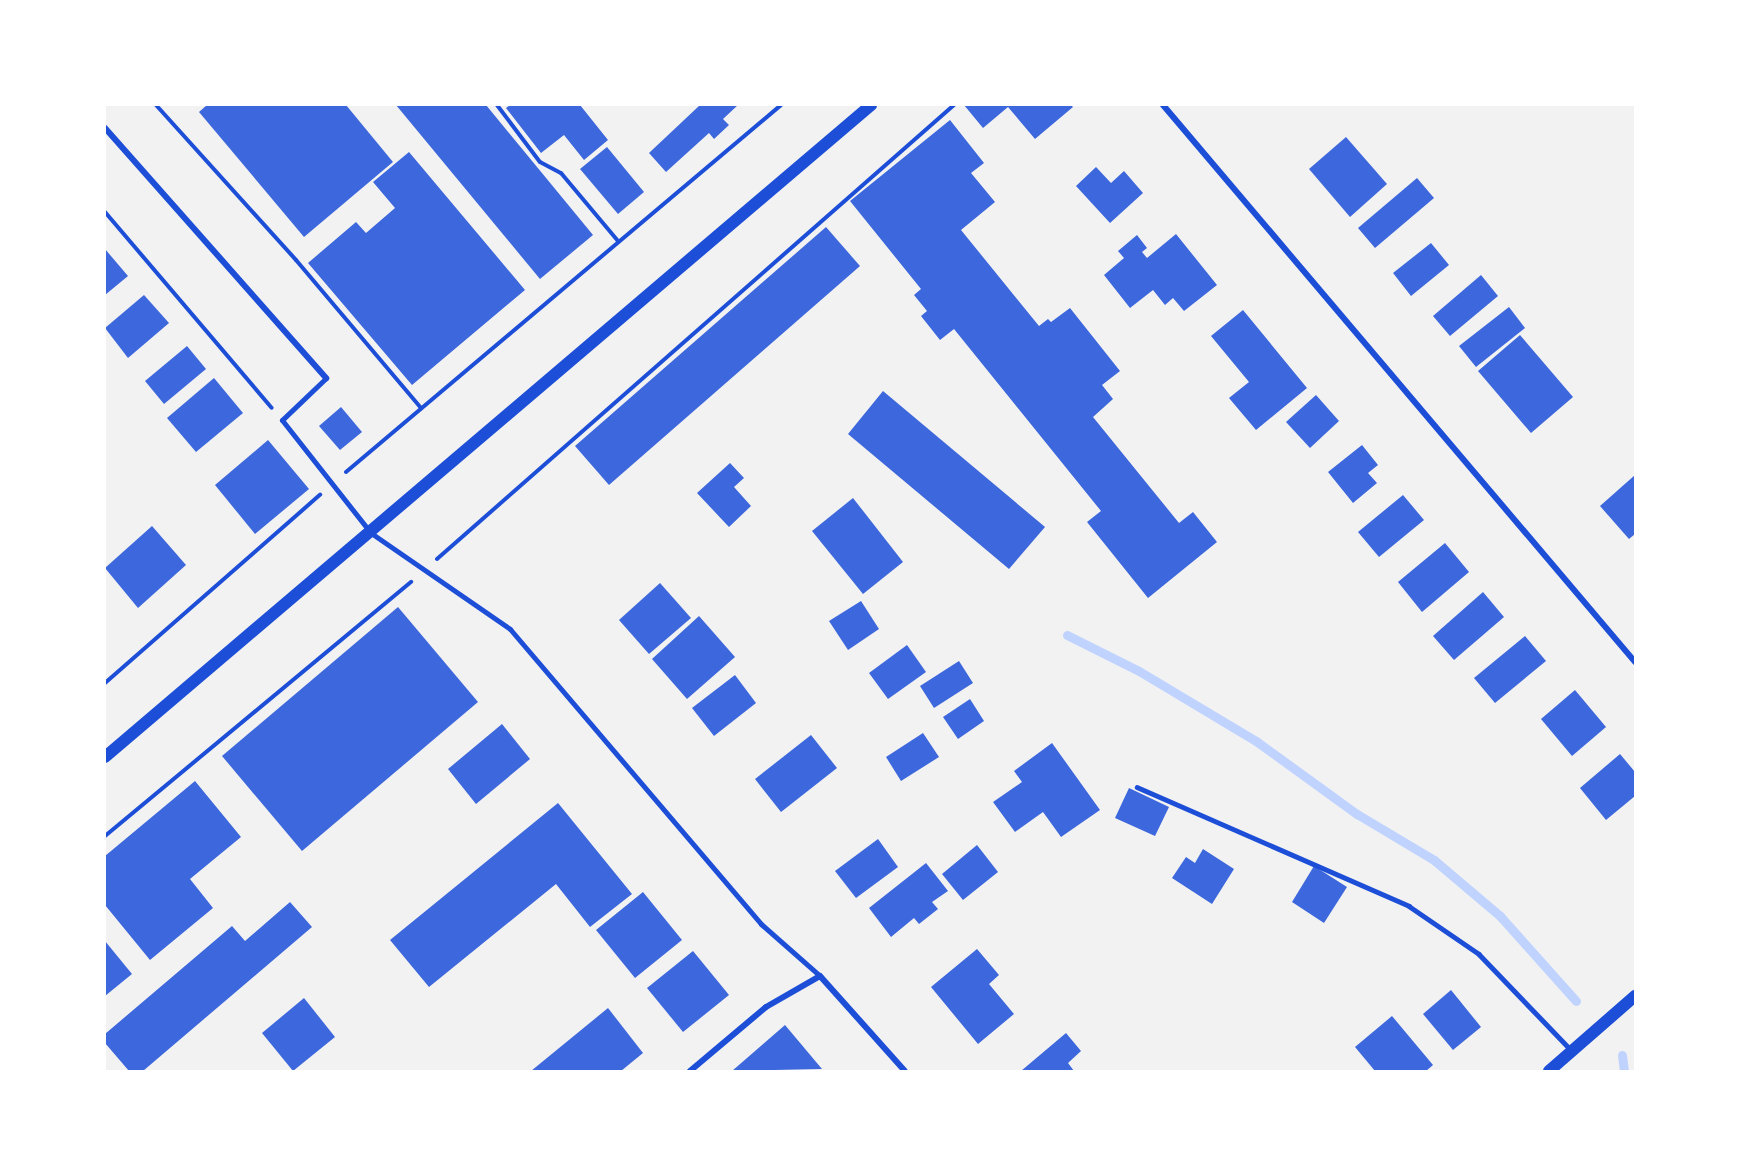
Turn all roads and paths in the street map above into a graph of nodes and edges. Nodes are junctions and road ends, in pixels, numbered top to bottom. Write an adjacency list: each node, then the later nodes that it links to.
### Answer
1 (156, 105): 11 (path)
2 (497, 105): 9 (path)
3 (781, 105): 9 (path)
4 (871, 105): 14 (main road)
5 (954, 105): 15 (path)
6 (1163, 105): 16 (street)
7 (105, 128): 10 (street)
8 (105, 212): 12 (path)
9 (618, 241): 11 (path)
10 (326, 378): 12 (street)
11 (421, 408): 13 (path)
12 (282, 420): 13 (street)
13 (331, 484): 14 (street); 17 (path)
14 (371, 533): 15 (street); 18 (main road)
15 (423, 572): 20 (path); 21 (street)
16 (1635, 662)
17 (105, 683)
18 (105, 757)
19 (1137, 787): 23 (lane)
20 (105, 837)
21 (820, 976): 24 (street); 25 (street)
22 (1635, 996): 23 (main road)
23 (1572, 1051): 26 (main road)
24 (690, 1071)
25 (905, 1071)
26 (1549, 1071)

